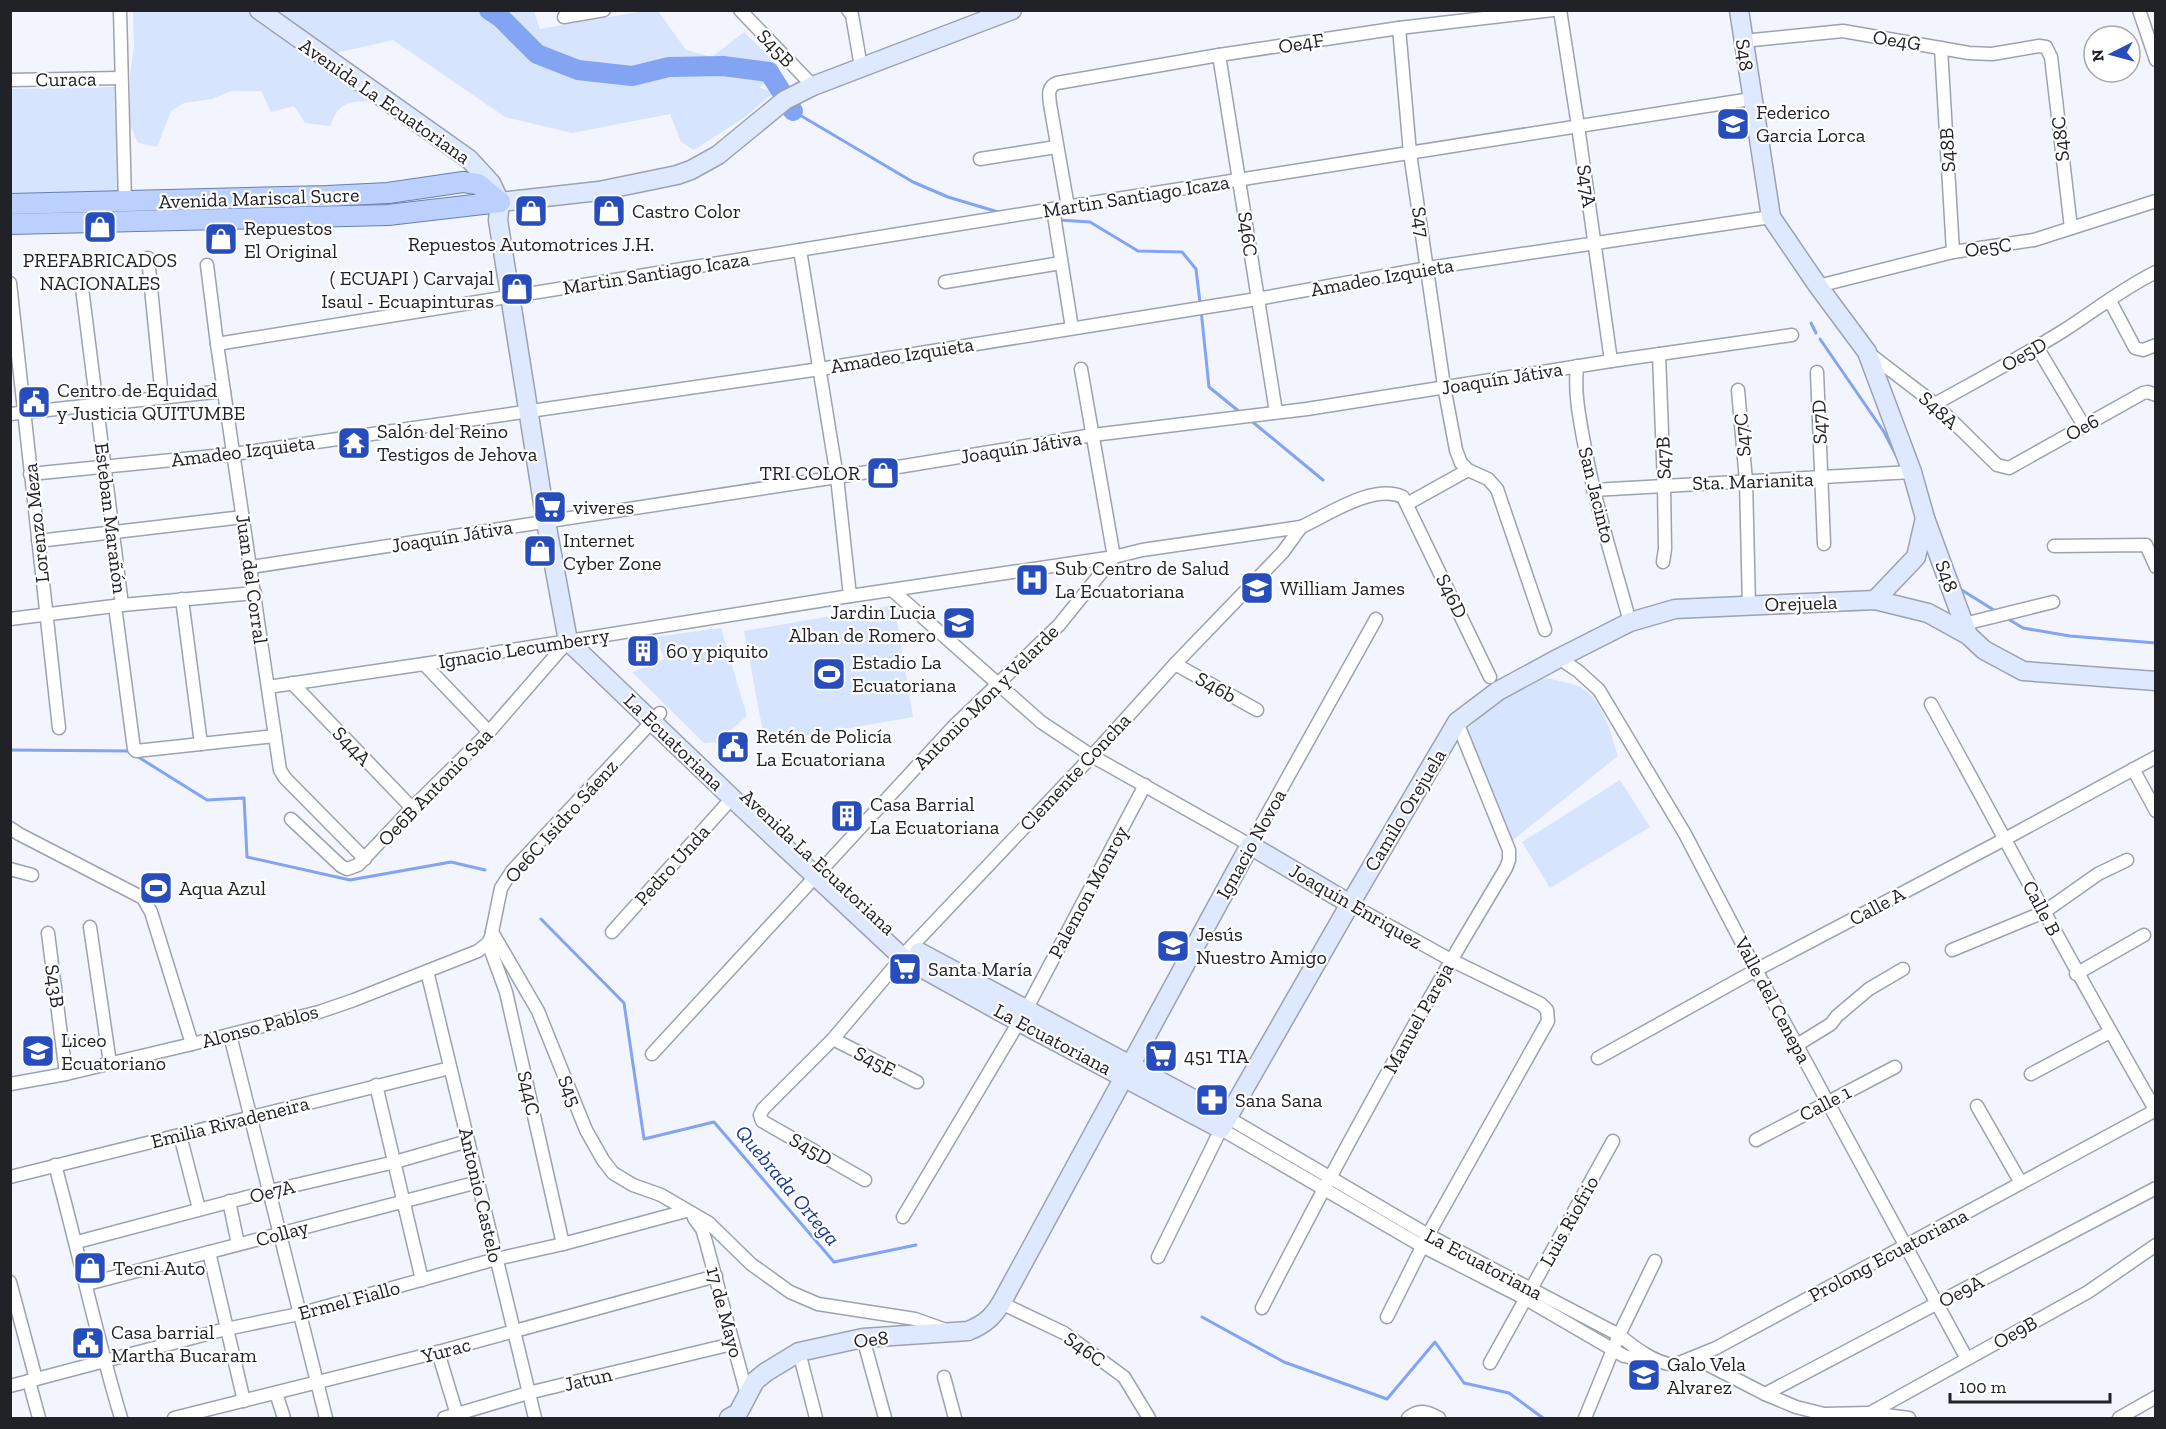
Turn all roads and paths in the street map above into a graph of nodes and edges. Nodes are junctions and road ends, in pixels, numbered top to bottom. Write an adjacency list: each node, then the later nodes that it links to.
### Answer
1 (120, 10): 19 (street)
2 (259, 10): 30 (street, Avenida La Ecuatoriana)
3 (604, 10): 11 (street)
4 (740, 10): 21 (street, S45B)
5 (1012, 10): 18 (street, Avenida Mariscal Sucre)
6 (1553, 10): 12 (street, Oe4F)
7 (1560, 10): 23 (street, S47A)
8 (1739, 10): 13 (street, S48)
9 (2139, 10): 17 (street)
10 (853, 12): 18 (street)
11 (564, 16)
12 (1399, 28): 16 (street, Oe4F); 25 (street, S47)
13 (1743, 41): 14 (street, Oe4G); 22 (street, S48)
14 (1941, 48): 15 (street, Oe4G); 39 (street, S48B)
15 (2049, 50): 36 (street, S48C)
16 (1219, 55): 24 (street, Oe4F); 27 (street, S46C)
17 (2156, 60)
18 (861, 67): 21 (street, Avenida Mariscal Sucre)
19 (122, 78): 20 (street, Curaca); 29 (street)
20 (10, 80)
21 (813, 86): 30 (street, Avenida Mariscal Sucre)
22 (1751, 99): 23 (street, Martin Santiago Icaza); 34 (street, S48)
23 (1578, 126): 25 (street, Martin Santiago Icaza); 37 (street, S47A)
24 (1056, 147): 26 (street); 32 (street)
25 (1410, 153): 27 (street, Martin Santiago Icaza); 43 (street, S47)
26 (980, 159)
27 (1240, 179): 32 (street, Martin Santiago Icaza); 50 (street, S46C)
28 (2156, 201): 36 (street, Oe5C)
29 (125, 202): 30 (main road, Avenida Mariscal Sucre); 31 (main road, Avenida Mariscal Sucre)
30 (500, 202): 35 (main road, Avenida Mariscal Sucre); 49 (street, Avenida La Ecuatoriana)
31 (10, 204)
32 (1068, 207): 33 (street, Martin Santiago Icaza)
33 (1054, 215): 38 (street, Martin Santiago Icaza); 41 (street)
34 (1771, 217): 37 (street, Amadeo Izquieta); 47 (street, S48)
35 (10, 225)
36 (2071, 228): 39 (street, Oe5C)
37 (1595, 243): 43 (street, Amadeo Izquieta); 59 (street, S47A)
38 (800, 250): 49 (street, Martin Santiago Icaza); 61 (street)
39 (1953, 252): 47 (street, Oe5C)
40 (148, 258): 68 (street)
41 (1061, 263): 45 (street); 52 (street)
42 (207, 265): 54 (street, Juan del Corral)
43 (1428, 268): 50 (street, Amadeo Izquieta); 64 (street, S47)
44 (2156, 272): 51 (street, Oe5D)
45 (945, 282)
46 (10, 283): 73 (street, Lorenzo Meza)
47 (1818, 286): 57 (street, S48)
48 (82, 288): 70 (street, Esteban Marañón)
49 (515, 296): 54 (street, Martin Santiago Icaza); 71 (street)
50 (1257, 299): 52 (street, Amadeo Izquieta); 72 (street, S46C)
51 (2110, 301): 55 (street); 56 (street, Oe5D)
52 (1072, 328): 61 (street, Amadeo Izquieta)
53 (1792, 335): 58 (street, Joaquín Játiva)
54 (217, 344): 66 (street, Juan del Corral)
55 (2156, 345)
56 (2037, 347): 69 (street, Oe5D); 75 (street)
57 (1867, 352): 69 (street, S48A); 81 (street, S48)
58 (1659, 354): 59 (street, Joaquín Játiva); 86 (street, S47B)
59 (1611, 361): 60 (street, Joaquín Játiva)
60 (1577, 366): 64 (street, Joaquín Játiva); 87 (street, San Jacinto)
61 (820, 369): 71 (street, Amadeo Izquieta); 83 (street)
62 (1081, 369): 76 (street)
63 (1817, 372): 84 (street, S47D)
64 (1444, 387): 72 (street, Joaquín Játiva); 80 (street, S47)
65 (1738, 390): 85 (street, S47C)
66 (224, 391): 68 (street); 77 (street, Juan del Corral)
67 (2156, 395): 75 (street, Oe6)
68 (162, 398): 70 (street)
69 (1935, 404): 79 (street, S48A)
70 (96, 406): 73 (street); 78 (street, Esteban Marañón)
71 (533, 410): 77 (street, Amadeo Izquieta); 91 (street)
72 (1276, 412): 76 (street, Joaquín Játiva)
73 (24, 413): 74 (street); 82 (street, Lorenzo Meza)
74 (10, 414)
75 (2084, 426): 79 (street, Oe6)
76 (1093, 435): 83 (street, Joaquín Játiva); 97 (street)
77 (234, 454): 78 (street, Amadeo Izquieta); 89 (street, Juan del Corral)
78 (105, 467): 82 (street, Amadeo Izquieta); 93 (street, Esteban Marañón)
79 (2009, 468)
80 (1468, 470): 88 (street); 114 (street)
81 (1912, 472): 84 (street, Sta. Marianita); 90 (street, S48)
82 (30, 474): 94 (street, Lorenzo Meza)
83 (837, 477): 91 (street, Joaquín Játiva); 103 (street)
84 (1821, 478): 85 (street, Sta. Marianita); 95 (street, S47D)
85 (1746, 481): 86 (street, Sta. Marianita); 108 (street, S47C)
86 (1664, 485): 87 (street, Sta. Marianita); 98 (street, S47B)
87 (1593, 490): 112 (street, San Jacinto)
88 (1407, 504): 92 (street); 119 (street, S46D)
89 (243, 517): 93 (street); 99 (street, Juan del Corral)
90 (1925, 518): 105 (street); 113 (street, S48)
91 (550, 521): 99 (street, Joaquín Játiva); 115 (street)
92 (1301, 527): 97 (street, Ignacio Lecumberry); 118 (street, Clemente Concha)
93 (112, 533): 94 (street); 107 (street, Esteban Marañón)
94 (38, 541): 109 (street, Lorenzo Meza)
95 (1824, 544)
96 (2054, 546): 100 (street)
97 (1114, 557): 101 (street, Ignacio Lecumberry); 122 (street, Antonio Mon y Velarde)
98 (1663, 562)
99 (251, 567): 102 (street, Juan del Corral)
100 (2156, 567)
101 (891, 590): 103 (street, Ignacio Lecumberry); 122 (street, Joaquin Enriquez)
102 (255, 592): 104 (street); 123 (street, Juan del Corral)
103 (850, 596): 115 (street, Ignacio Lecumberry)
104 (182, 599): 107 (street); 131 (street)
105 (1875, 600): 108 (street, Orejuela); 113 (street, Orejuela)
106 (2053, 602): 113 (street)
107 (118, 605): 109 (street); 131 (street, Esteban Marañón)
108 (1749, 606): 112 (street, Orejuela)
109 (46, 615): 110 (street); 128 (street, Lorenzo Meza)
110 (10, 619)
111 (1376, 619): 142 (street, Ignacio Novoa)
112 (1630, 622): 116 (street, Orejuela)
113 (1966, 629): 120 (street, Orejuela)
114 (1545, 630)
115 (573, 640): 117 (street, Ignacio Lecumberry); 126 (street, Avenida La Ecuatoriana); 129 (street, Oe6B Antonio Saa)
116 (1559, 658): 127 (street, Orejuela); 160 (street, Valle del Cenepa)
117 (424, 664): 121 (street, Ignacio Lecumberry); 129 (street)
118 (1175, 664): 125 (street, S46b); 132 (street, Clemente Concha)
119 (1490, 677)
120 (2156, 681)
121 (292, 683): 123 (street, Ignacio Lecumberry); 137 (street, S44A)
122 (997, 683): 132 (street, Joaquin Enriquez); 146 (street, Antonio Mon y Velarde)
123 (268, 687): 130 (street, Juan del Corral)
124 (1931, 704): 141 (street, Calle B)
125 (1257, 710)
126 (656, 717): 136 (street, La Ecuatoriana); 146 (street, Avenida La Ecuatoriana); 154 (street, Oe6C Isidro Sáenz)
127 (1457, 722): 148 (street, Camilo Orejuela); 157 (street, Manuel Pareja)
128 (59, 728)
129 (489, 732): 137 (street, Oe6B Antonio Saa)
130 (275, 736): 131 (street); 143 (street, Juan del Corral)
131 (201, 744)
132 (1092, 756): 135 (street, Joaquin Enriquez); 156 (street, Clemente Concha)
133 (2156, 757): 134 (street, Calle A)
134 (2133, 769): 138 (street); 141 (street, Calle A)
135 (1145, 785): 142 (street, Joaquin Enriquez); 162 (street, Palemon Monroy)
136 (732, 798): 146 (street, La Ecuatoriana); 151 (street, Pedro Unda)
137 (412, 808): 143 (street, Oe6B Antonio Saa)
138 (2156, 811)
139 (291, 819): 143 (street, Oe6B Antonio Saa)
140 (10, 828): 166 (street)
141 (2006, 839): 149 (street, Calle B); 160 (street, Calle A)
142 (1250, 845): 148 (street, Joaquin Enriquez); 173 (street, Ignacio Novoa)
143 (365, 859)
144 (2127, 860): 149 (street)
145 (10, 869): 147 (street)
146 (820, 871): 156 (street, Avenida La Ecuatoriana); 168 (street, Antonio Mon y Velarde)
147 (32, 875)
148 (1350, 904): 157 (street, Joaquin Enriquez); 184 (street, Camilo Orejuela)
149 (2044, 912): 155 (street); 161 (street, Calle B)
150 (90, 927): 170 (street)
151 (612, 932)
152 (48, 933): 174 (street, S43B)
153 (2144, 935): 161 (street)
154 (490, 938): 159 (street, Alonso Pablos); 201 (street, S45); 207 (street, S44C)
155 (1952, 950)
156 (906, 952): 162 (street, Avenida La Ecuatoriana); 165 (street, Clemente Concha)
157 (1451, 960): 194 (street, Manuel Pareja); 204 (street, Joaquin Enriquez)
158 (1903, 969): 167 (street)
159 (427, 970): 164 (street, Alonso Pablos); 172 (street, Antonio Castelo)
160 (1756, 970): 167 (street, Valle del Cenepa); 169 (street, Calle A)
161 (2076, 974): 163 (street, Calle B)
162 (1022, 1016): 173 (street, Avenida La Ecuatoriana); 202 (street, Palemon Monroy)
163 (2110, 1032): 175 (street); 181 (street, Calle B)
164 (230, 1035): 166 (street, Alonso Pablos); 183 (street)
165 (833, 1039): 176 (street, S45E); 182 (street, Clemente Concha)
166 (192, 1044): 170 (street, Alonso Pablos)
167 (1797, 1045): 179 (street, Valle del Cenepa)
168 (652, 1054)
169 (1598, 1058)
170 (110, 1063): 174 (street, Alonso Pablos)
171 (1895, 1067): 179 (street, Calle 1)
172 (450, 1068): 178 (street, Emilia Rivadeneira); 187 (street, Antonio Castelo)
173 (1128, 1071): 184 (street, La Ecuatoriana); 219 (street, Ignacio Novoa)
174 (66, 1074): 177 (street, Alonso Pablos)
175 (2031, 1074)
176 (917, 1082)
177 (10, 1084)
178 (376, 1085): 183 (street, Emilia Rivadeneira); 189 (street)
179 (1827, 1102): 186 (street, Calle 1); 208 (street, Valle del Cenepa)
180 (1977, 1106): 195 (street)
181 (2155, 1111): 195 (street, Prolong Ecuatoriana)
182 (760, 1115): 192 (street, S45D)
183 (252, 1118): 185 (street, Emilia Rivadeneira); 197 (street)
184 (1224, 1123): 194 (street, La Ecuatoriana); 211 (street)
185 (180, 1135): 190 (street, Emilia Rivadeneira); 200 (street)
186 (1756, 1140)
187 (468, 1141): 189 (street, Oe7A); 193 (street, Antonio Castelo)
188 (1612, 1141): 218 (street, Luis Riofrio)
189 (395, 1162): 197 (street, Oe7A); 198 (street)
190 (55, 1165): 191 (street, Emilia Rivadeneira); 205 (street)
191 (10, 1177)
192 (865, 1180)
193 (478, 1182): 198 (street, Collay); 212 (street, Antonio Castelo)
194 (1327, 1182): 204 (street, La Ecuatoriana); 221 (street, Manuel Pareja)
195 (2021, 1183): 208 (street, Prolong Ecuatoriana)
196 (2156, 1188): 220 (street, Oe9A)
197 (270, 1191): 199 (street, Oe7A); 203 (street)
198 (405, 1201): 203 (street, Collay); 215 (street)
199 (229, 1202): 200 (street, Oe7A); 206 (street)
200 (199, 1209): 205 (street, Oe7A)
201 (686, 1211): 207 (street, Ermel Fiallo); 214 (street, 17 de Mayo); 227 (street, S45)
202 (903, 1217)
203 (279, 1233): 206 (street, Collay); 223 (street)
204 (1425, 1240): 218 (street, La Ecuatoriana); 224 (street, Joaquin Enriquez)
205 (76, 1242): 217 (street)
206 (238, 1244): 210 (street, Collay)
207 (563, 1244): 212 (street, Ermel Fiallo)
208 (1905, 1245): 220 (street, Valle del Cenepa); 234 (street, Prolong Ecuatoriana)
209 (2156, 1245): 235 (street, Oe9B)
210 (209, 1252): 217 (street, Collay); 225 (street)
211 (1158, 1257)
212 (496, 1259): 215 (street, Ermel Fiallo); 226 (street, Antonio Castelo)
213 (1655, 1261): 228 (street)
214 (716, 1276): 226 (street, Yurac); 230 (street, 17 de Mayo)
215 (422, 1280): 223 (street, Ermel Fiallo)
216 (10, 1281): 222 (street)
217 (87, 1284): 236 (street)
218 (1528, 1294): 228 (street, La Ecuatoriana); 231 (street); 237 (street, Luis Riofrio)
219 (1003, 1301): 227 (street, Oe8); 263 (street, S46C)
220 (1936, 1305): 235 (street, Valle del Cenepa); 245 (street, Oe9A)
221 (1262, 1308)
222 (14, 1310): 240 (street)
223 (299, 1314): 225 (street, Ermel Fiallo); 241 (street)
224 (1387, 1317)
225 (226, 1329): 236 (street, Ermel Fiallo); 247 (street)
226 (514, 1331): 232 (street, Yurac); 244 (street, Antonio Castelo)
227 (949, 1331): 229 (street, Oe8)
228 (1619, 1335): 231 (street); 238 (street)
229 (863, 1338): 233 (street, Oe8); 261 (street)
230 (732, 1344): 244 (street, Jatun); 248 (street, 17 de Mayo)
231 (1613, 1349): 238 (street); 251 (street)
232 (438, 1352): 241 (street, Yurac); 250 (street)
233 (799, 1352): 248 (street, Oe8); 260 (street)
234 (1695, 1358): 238 (street, Prolong Ecuatoriana); 245 (street)
235 (1967, 1359): 249 (street, Oe9B)
236 (104, 1362): 240 (street, Ermel Fiallo); 253 (street)
237 (1490, 1363)
238 (1666, 1364)
239 (944, 1377): 262 (street)
240 (33, 1380): 242 (street, Ermel Fiallo); 252 (street)
241 (317, 1383): 243 (street, Yurac); 256 (street)
242 (10, 1386)
243 (276, 1393): 247 (street, Yurac); 255 (street)
244 (528, 1393): 250 (street, Jatun); 258 (street, Antonio Castelo)
245 (1765, 1394): 249 (street)
246 (2156, 1397): 267 (street)
247 (244, 1401): 254 (street, Yurac)
248 (746, 1406): 259 (street, Oe8)
249 (1870, 1413): 266 (street)
250 (458, 1417): 257 (street, Jatun)
251 (1585, 1418)
252 (39, 1419)
253 (121, 1419)
254 (174, 1419)
255 (284, 1419)
256 (326, 1419)
257 (444, 1419)
258 (534, 1419)
259 (729, 1419)
260 (816, 1419)
261 (885, 1419)
262 (954, 1419)
263 (1149, 1419)
264 (1408, 1419): 265 (street)
265 (1440, 1419)
266 (1909, 1419)
267 (2119, 1419)

